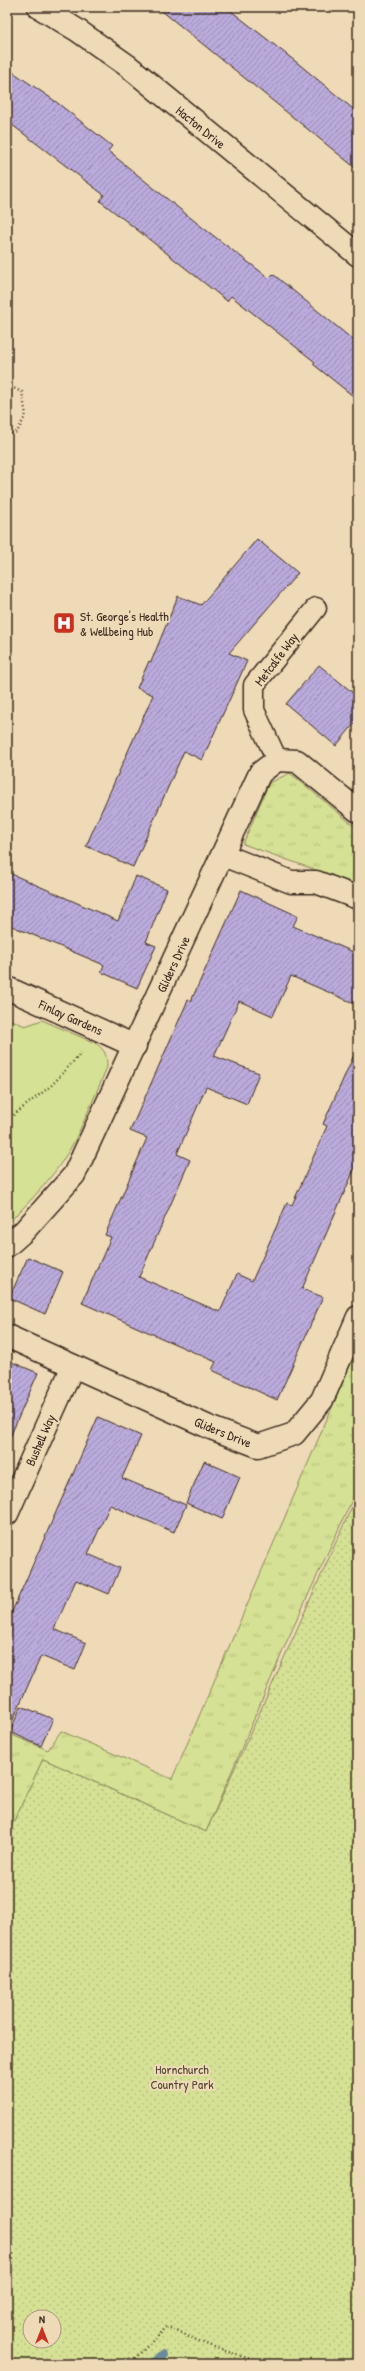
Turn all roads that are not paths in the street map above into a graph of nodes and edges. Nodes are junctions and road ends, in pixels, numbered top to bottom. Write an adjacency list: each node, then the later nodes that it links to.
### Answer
1 (39, 7): 2 (street, Hacton Drive)
2 (358, 255)
3 (316, 608): 4 (lane, Metcalfe Way)
4 (277, 760): 5 (street); 6 (street, Gliders Drive)
5 (358, 811)
6 (223, 855): 7 (street); 9 (street, Gliders Drive)
7 (358, 898)
8 (7, 988): 9 (street, Finlay Gardens)
9 (135, 1046): 10 (street, Gliders Drive)
10 (7, 1246)
11 (358, 1317): 13 (street, Gliders Drive)
12 (7, 1336): 13 (street, Gliders Drive)
13 (73, 1366): 14 (street, Bushell Way)
14 (7, 1514)

